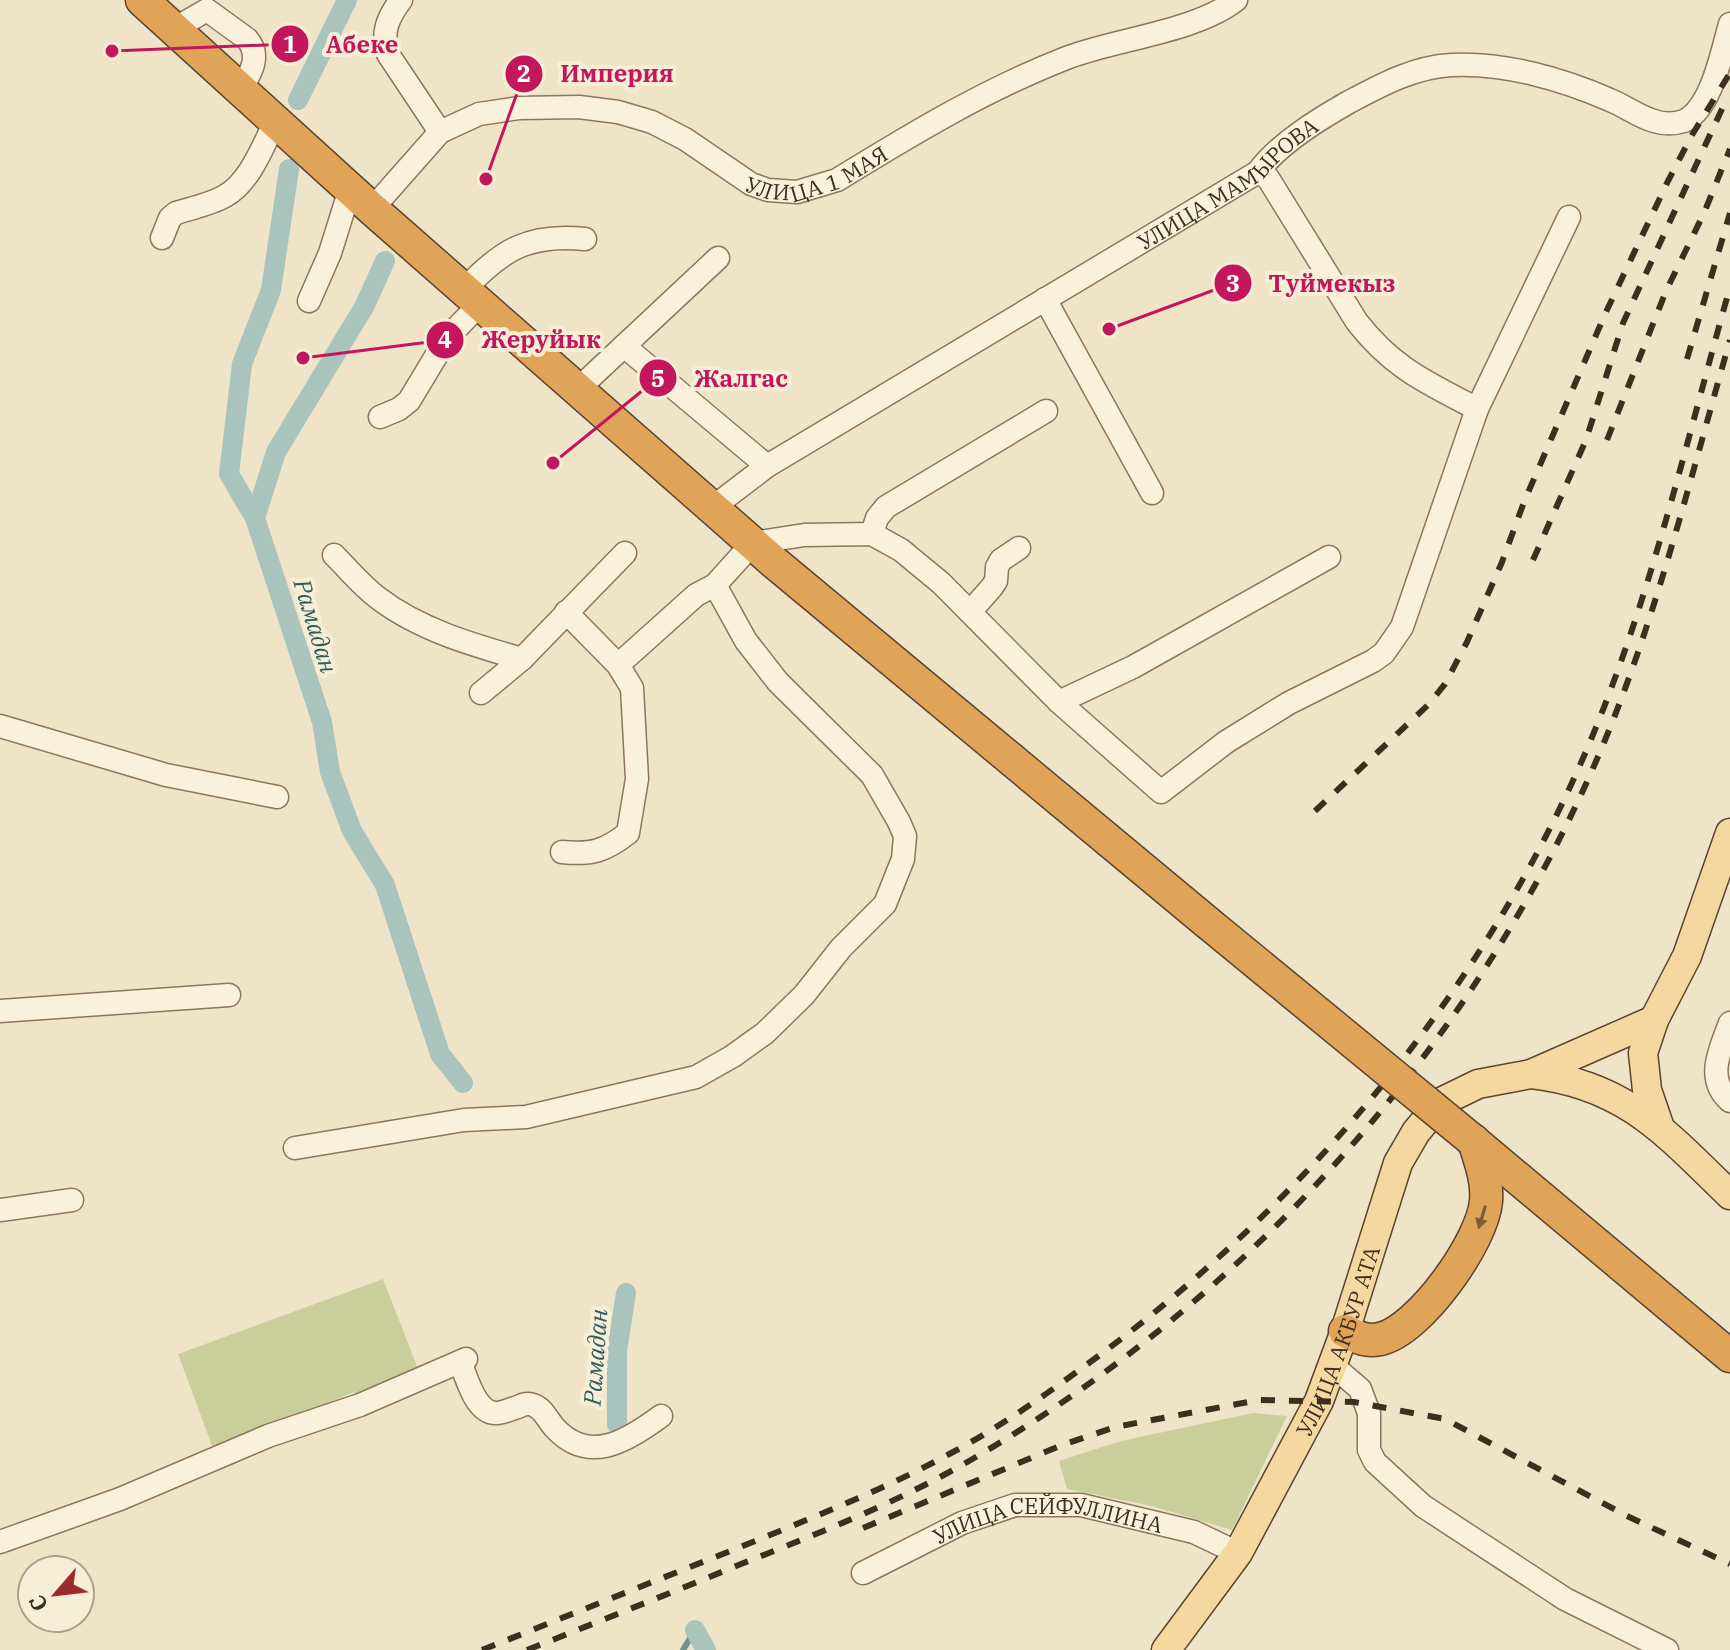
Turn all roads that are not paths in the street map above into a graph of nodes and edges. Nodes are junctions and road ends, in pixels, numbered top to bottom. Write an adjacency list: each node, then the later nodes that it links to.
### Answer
1 (142, 0): 5 (highway)
2 (401, 0): 8 (street)
3 (1236, 0): 8 (street, УЛИЦА 1 МАЯ)
4 (1730, 24): 9 (street, УЛИЦА МАМЫРОВА)
5 (174, 29): 6 (highway); 6 (street)
6 (240, 91): 7 (highway)
7 (275, 122): 10 (highway); 12 (street)
8 (440, 132): 10 (street, УЛИЦА 1 МАЯ)
9 (1258, 172): 16 (street, УЛИЦА МАМЫРОВА); 20 (street)
10 (361, 199): 15 (highway); 17 (street)
11 (1569, 217): 20 (street)
12 (162, 238)
13 (585, 239): 15 (street)
14 (718, 258): 18 (street)
15 (472, 297): 19 (highway); 22 (street)
16 (1045, 299): 23 (street, УЛИЦА МАМЫРОВА); 24 (street)
17 (309, 301)
18 (624, 346): 19 (street); 23 (street)
19 (577, 390): 25 (highway)
20 (1477, 409): 38 (street)
21 (1046, 411): 26 (street)
22 (380, 417)
23 (767, 466): 25 (street, УЛИЦА МАМЫРОВА)
24 (1152, 493)
25 (712, 508): 27 (highway)
26 (872, 534): 27 (street); 34 (street)
27 (753, 543): 32 (street); 50 (highway, bridge)
28 (1019, 548): 34 (street)
29 (625, 553): 33 (street)
30 (334, 555): 35 (street)
31 (1329, 557): 38 (street)
32 (715, 585): 36 (street); 51 (street)
33 (566, 612): 35 (street); 36 (street)
34 (970, 612): 38 (street)
35 (522, 659): 37 (street)
36 (618, 665): 42 (street)
37 (481, 693)
38 (1059, 702)
39 (0, 726): 40 (street)
40 (277, 797)
41 (1730, 833): 45 (main road)
42 (562, 852)
43 (229, 995): 44 (street)
44 (0, 1011)
45 (1654, 1020): 47 (main road); 49 (main road)
46 (1730, 1023): 48 (street)
47 (1531, 1074): 49 (main road); 55 (main road, УЛИЦА АКБУР АТА)
48 (1730, 1101)
49 (1659, 1125): 52 (main road)
50 (1473, 1140): 55 (highway, one-way to 55); 56 (highway)
51 (295, 1148)
52 (1730, 1195)
53 (72, 1200): 54 (street)
54 (0, 1210)
55 (1345, 1331): 57 (main road, УЛИЦА АКБУР АТА)
56 (1730, 1356)
57 (1332, 1365): 60 (main road, УЛИЦА АКБУР АТА); 63 (street)
58 (661, 1416): 59 (street)
59 (0, 1542)
60 (1238, 1553): 61 (street, УЛИЦА СЕЙФУЛЛИНА); 62 (main road, УЛИЦА АКБУР АТА)
61 (863, 1573)
62 (1166, 1650)
63 (1667, 1650)

